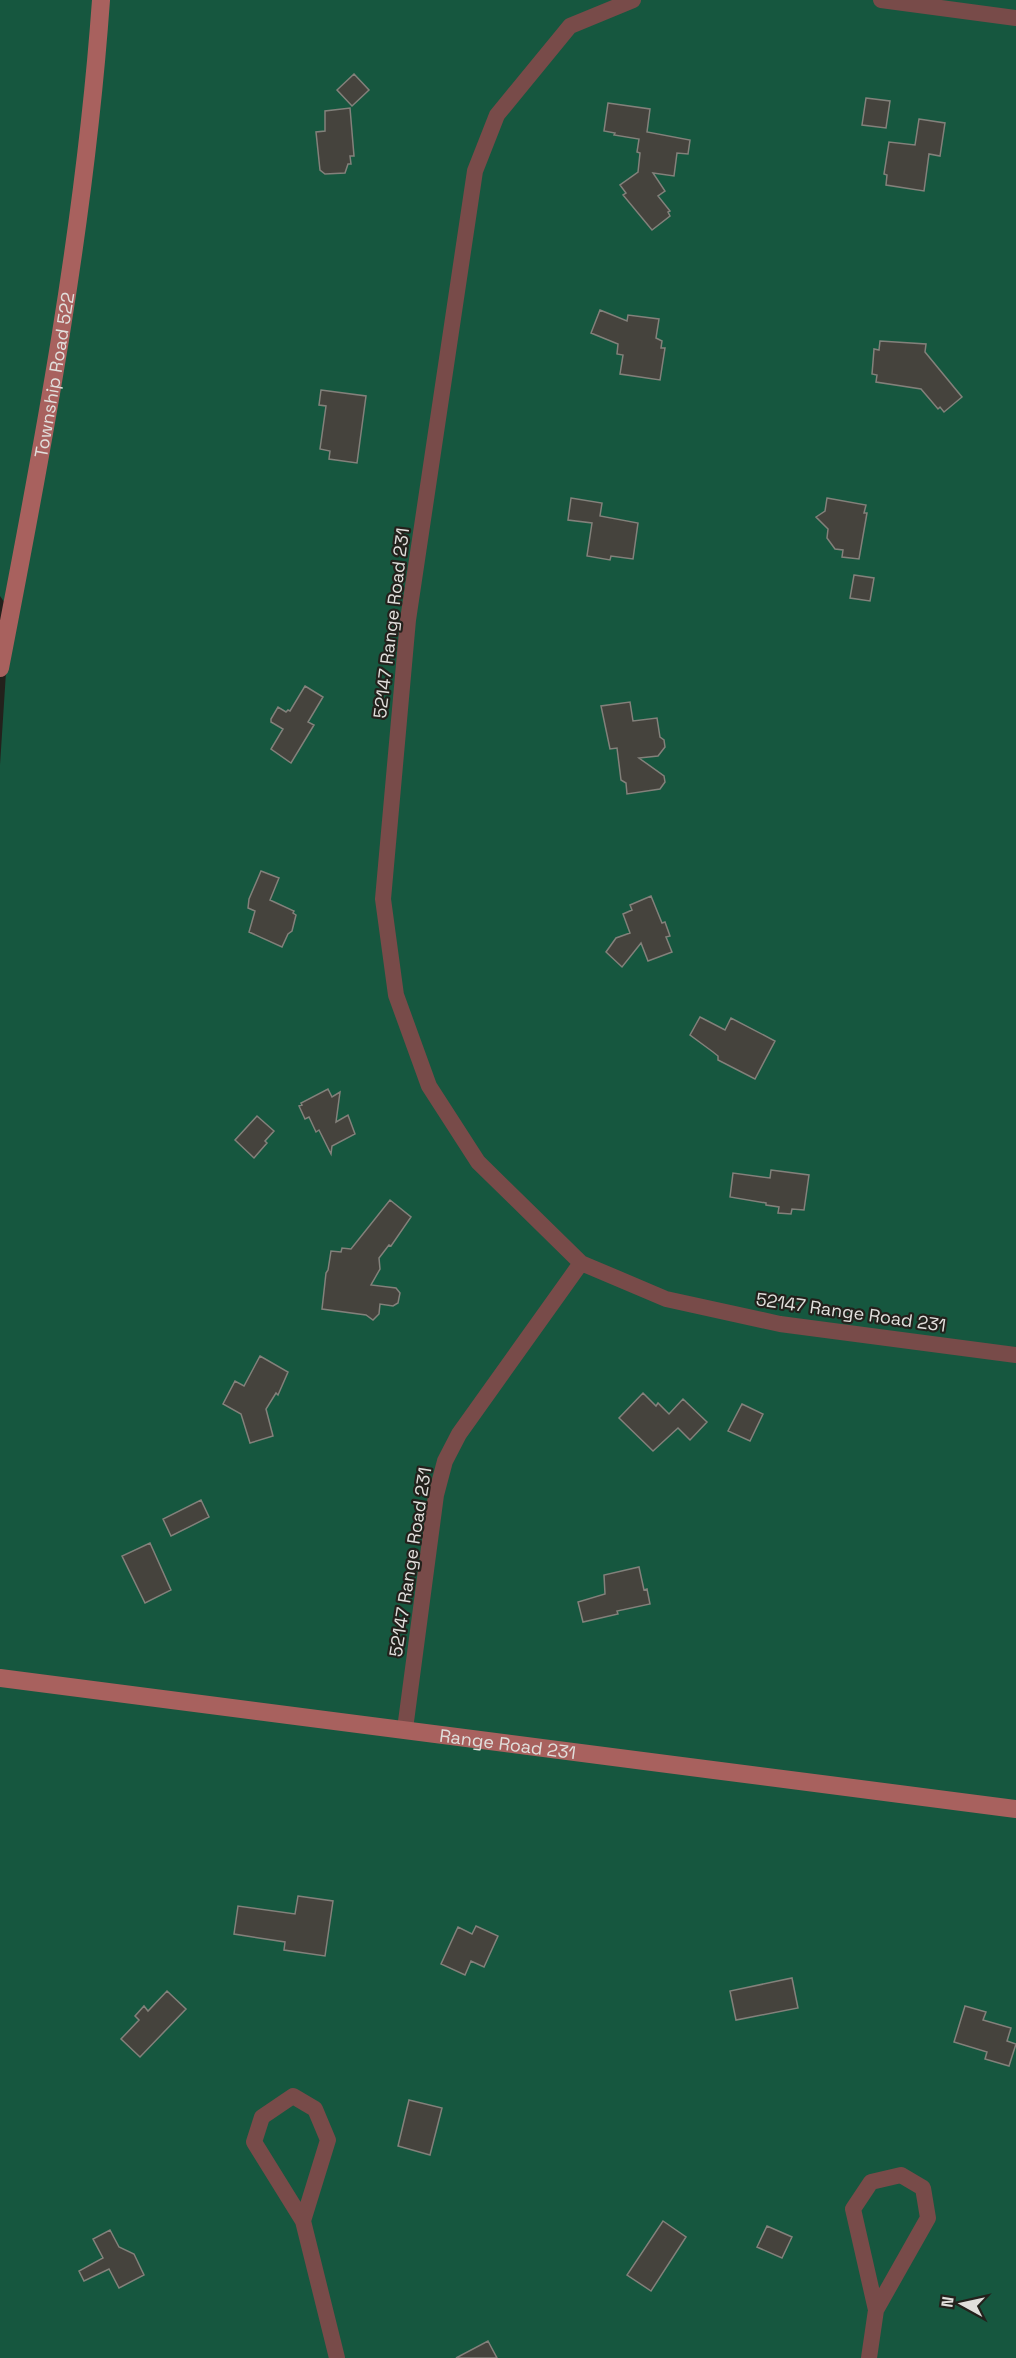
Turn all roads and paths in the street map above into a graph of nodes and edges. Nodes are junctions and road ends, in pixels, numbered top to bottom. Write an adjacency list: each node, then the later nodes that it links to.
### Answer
1 (101, 0): 6 (street, Township Road 522)
2 (113, 0): 6 (street, Township Road 522)
3 (633, 0): 8 (street, 52147 Range Road 231)
4 (881, 0): 5 (street)
5 (1016, 18)
6 (95, 79): 7 (street, Township Road 522)
7 (0, 668)
8 (581, 1263): 9 (street, 52147 Range Road 231); 11 (street, 52147 Range Road 231)
9 (1016, 1354)
10 (0, 1678): 11 (street, Range Road 231)
11 (405, 1730): 12 (street, Range Road 231)
12 (1016, 1809)
13 (303, 2221): 13 (street); 15 (street)
14 (876, 2310): 14 (street); 16 (street)
15 (338, 2358)
16 (869, 2358)

